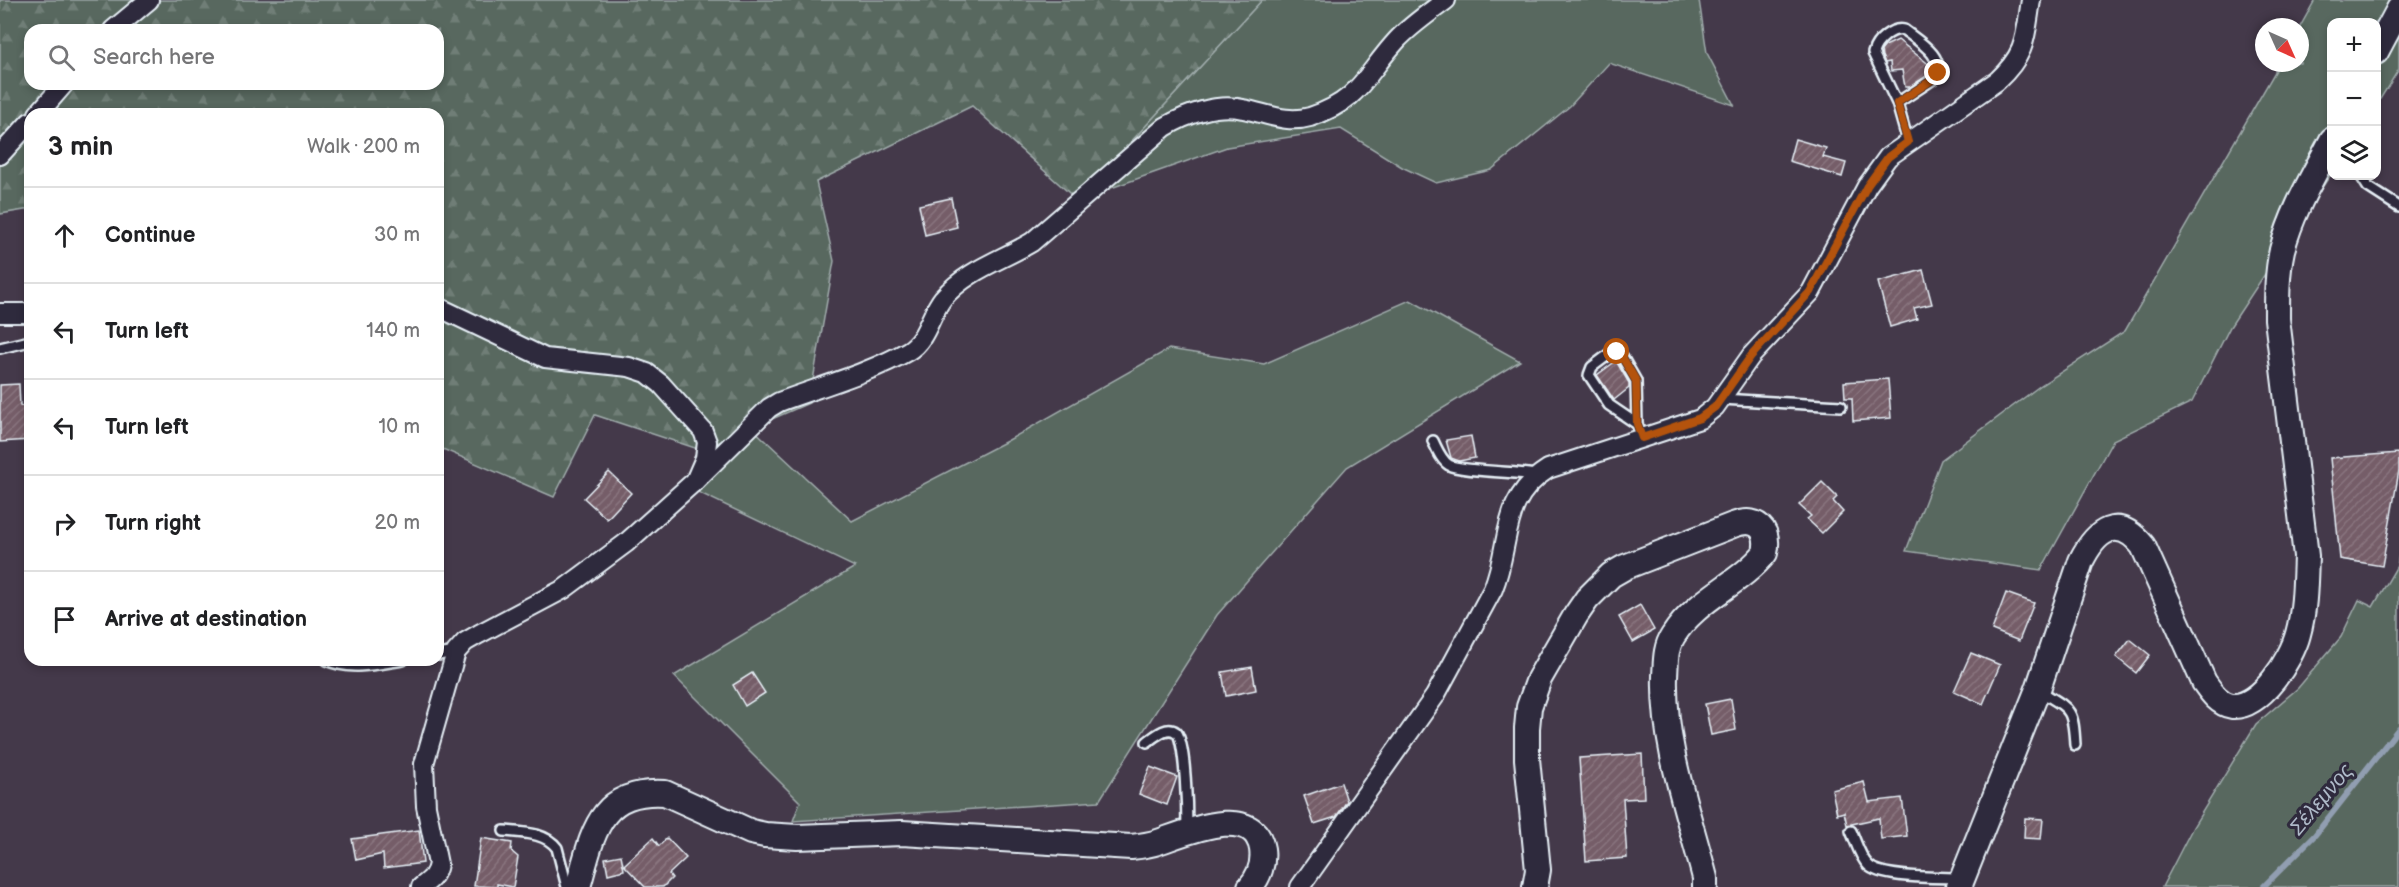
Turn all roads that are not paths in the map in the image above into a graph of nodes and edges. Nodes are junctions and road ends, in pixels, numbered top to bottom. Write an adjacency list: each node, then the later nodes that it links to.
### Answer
1 (149, 0): 5 (street)
2 (1446, 0): 26 (street)
3 (2031, 0): 11 (street)
4 (2399, 9): 6 (main road)
5 (120, 24)
6 (2381, 43)
7 (59, 90): 9 (street)
8 (1897, 103): 8 (lane); 11 (lane)
9 (43, 108)
10 (24, 129): 13 (street)
11 (1908, 142): 21 (street)
12 (2327, 148): 31 (main road)
13 (0, 155)
14 (2364, 180): 15 (lane)
15 (2399, 207)
16 (444, 310): 26 (street)
17 (0, 313): 18 (street)
18 (24, 313)
19 (24, 342): 20 (lane)
20 (0, 348)
21 (1721, 399): 22 (lane); 23 (street)
22 (1841, 406)
23 (1639, 431): 23 (lane); 25 (street)
24 (1433, 441): 25 (lane)
25 (1538, 475): 42 (street)
26 (695, 481): 27 (street)
27 (456, 652): 28 (lane); 38 (street)
28 (444, 654)
29 (340, 666): 30 (lane)
30 (360, 666)
31 (2038, 689): 33 (lane); 37 (main road)
32 (1147, 742): 36 (lane)
33 (2075, 745)
34 (504, 831): 39 (lane)
35 (1851, 831): 37 (lane)
36 (1187, 832): 40 (main road); 41 (main road)
37 (1961, 882)
38 (421, 887)
39 (567, 887)
40 (578, 887)
41 (1250, 887)
42 (1300, 887)
43 (1535, 887): 44 (main road)
44 (1705, 887)

